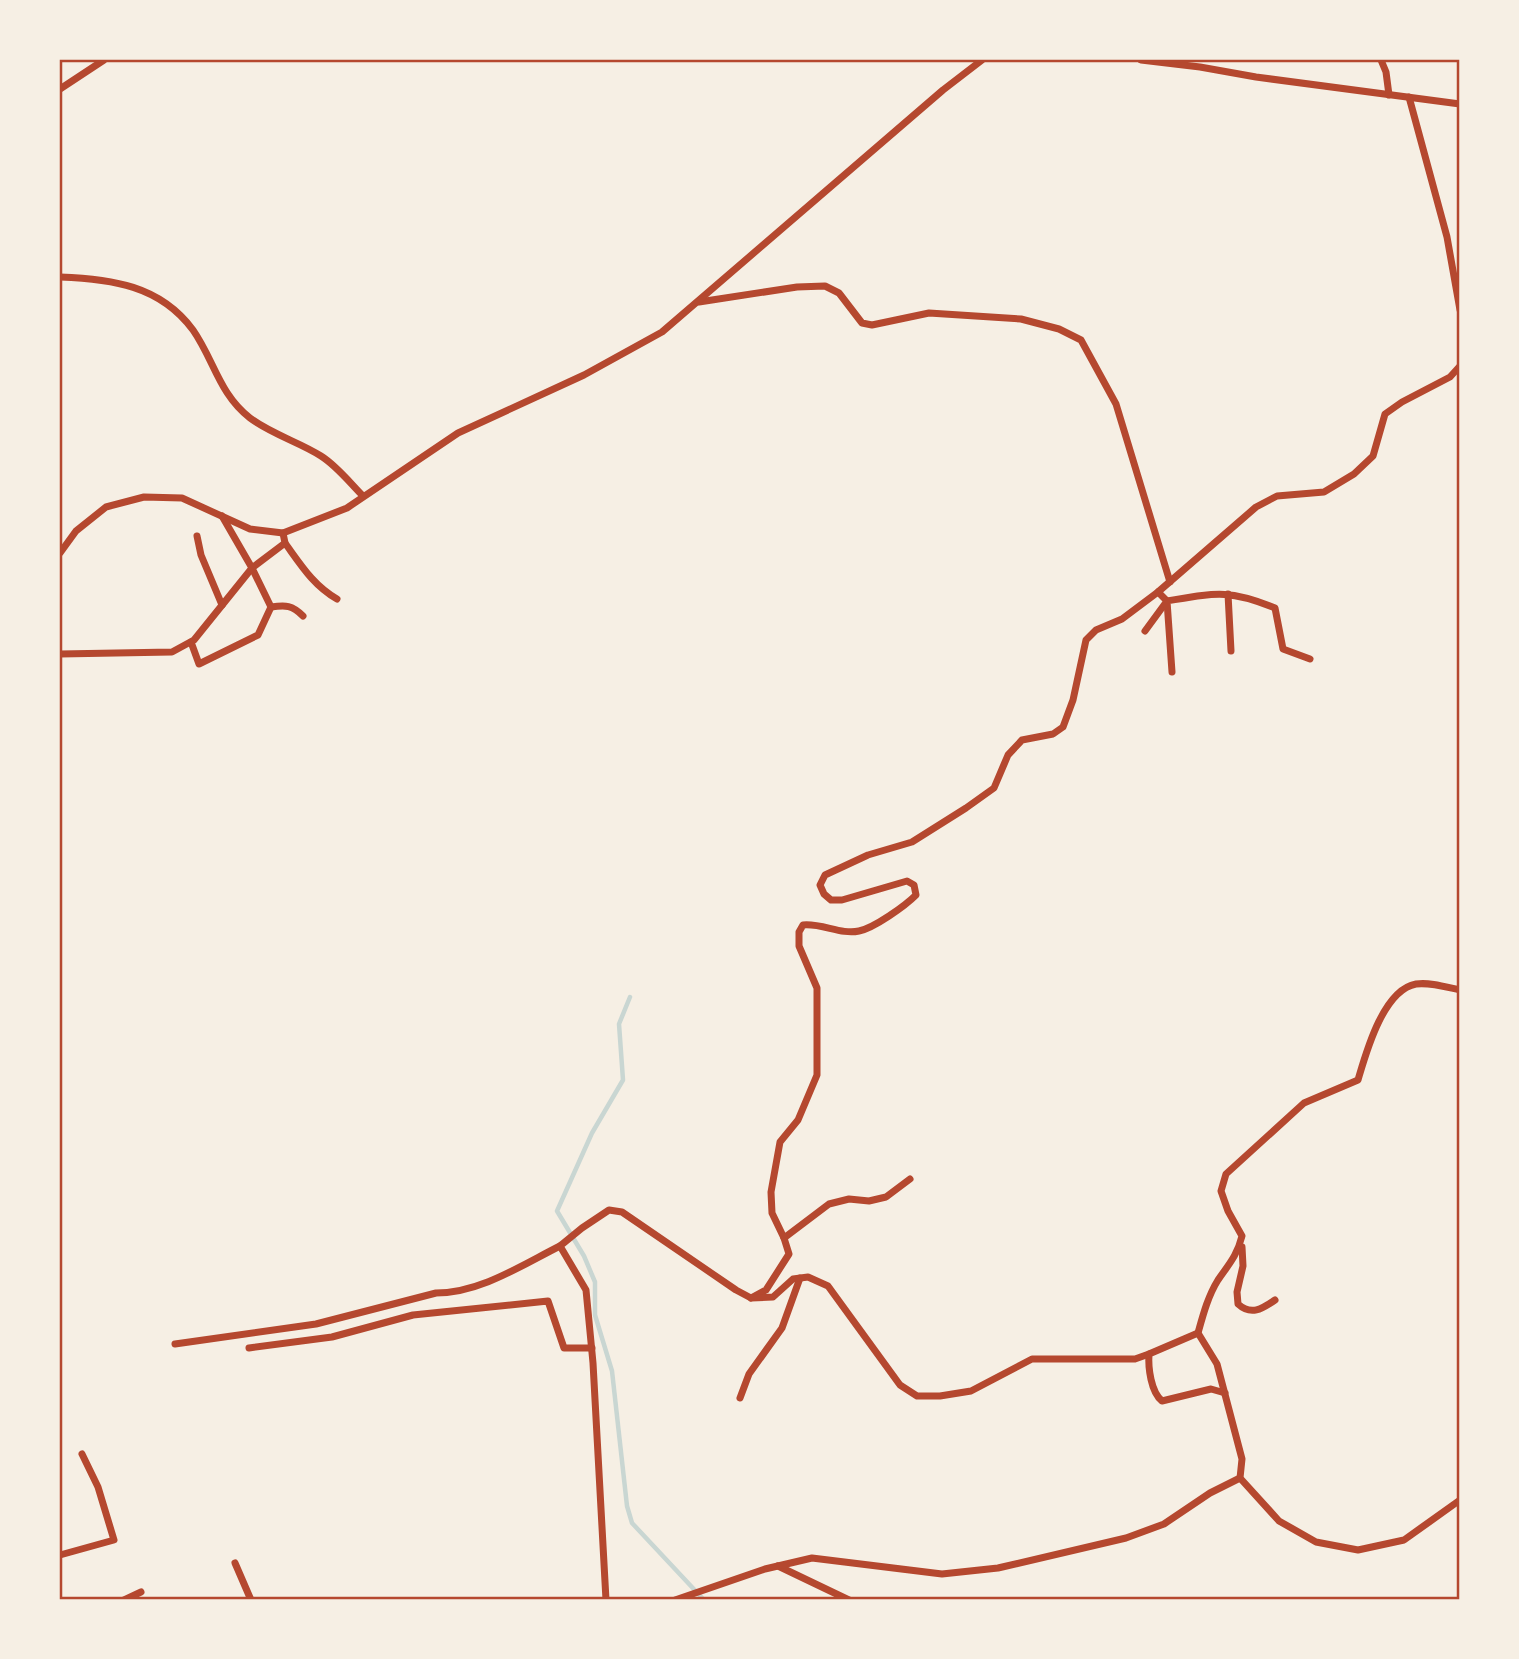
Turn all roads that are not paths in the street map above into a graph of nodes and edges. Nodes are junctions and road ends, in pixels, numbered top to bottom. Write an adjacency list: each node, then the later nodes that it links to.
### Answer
1 (104, 60): 5 (street)
2 (982, 60): 10 (street)
3 (1141, 60): 6 (street)
4 (1381, 60): 6 (street)
5 (60, 89)
6 (1389, 95): 7 (street)
7 (1409, 97): 8 (street); 11 (street)
8 (1460, 104)
9 (60, 277): 13 (street)
10 (698, 302): 13 (street); 20 (street)
11 (1460, 310)
12 (1460, 366): 20 (street)
13 (363, 496): 15 (street)
14 (221, 516): 15 (street); 18 (street); 19 (street)
15 (283, 533): 17 (street)
16 (197, 536): 25 (street)
17 (285, 543): 19 (street); 23 (street)
18 (60, 554)
19 (252, 568): 25 (street); 26 (street)
20 (1170, 582): 21 (street)
21 (1158, 592): 24 (street); 36 (street)
22 (1227, 594): 24 (street); 30 (street); 32 (street)
23 (337, 599)
24 (1167, 601): 28 (street); 33 (street)
25 (222, 605): 29 (street)
26 (271, 607): 27 (street); 29 (street)
27 (303, 617)
28 (1145, 631)
29 (191, 642): 31 (street)
30 (1231, 651)
31 (60, 654)
32 (1310, 659)
33 (1172, 672)
34 (1460, 990): 37 (street)
35 (910, 1179): 36 (street)
36 (784, 1238): 40 (street)
37 (1241, 1240): 41 (street); 42 (street)
38 (560, 1246): 40 (street); 43 (street); 45 (street)
39 (800, 1278): 40 (street); 46 (street); 48 (street)
40 (751, 1298)
41 (1275, 1300)
42 (1198, 1333): 46 (street); 47 (street)
43 (175, 1344)
44 (249, 1348): 45 (street)
45 (592, 1348): 58 (street)
46 (1149, 1354): 47 (street)
47 (1225, 1393): 50 (street)
48 (740, 1398)
49 (82, 1454): 52 (street)
50 (1240, 1478): 51 (street); 54 (street)
51 (1460, 1500)
52 (60, 1555)
53 (235, 1563): 57 (street)
54 (778, 1566): 59 (street); 60 (street)
55 (141, 1592): 56 (street)
56 (124, 1600)
57 (251, 1600)
58 (606, 1600)
59 (674, 1600)
60 (849, 1600)

